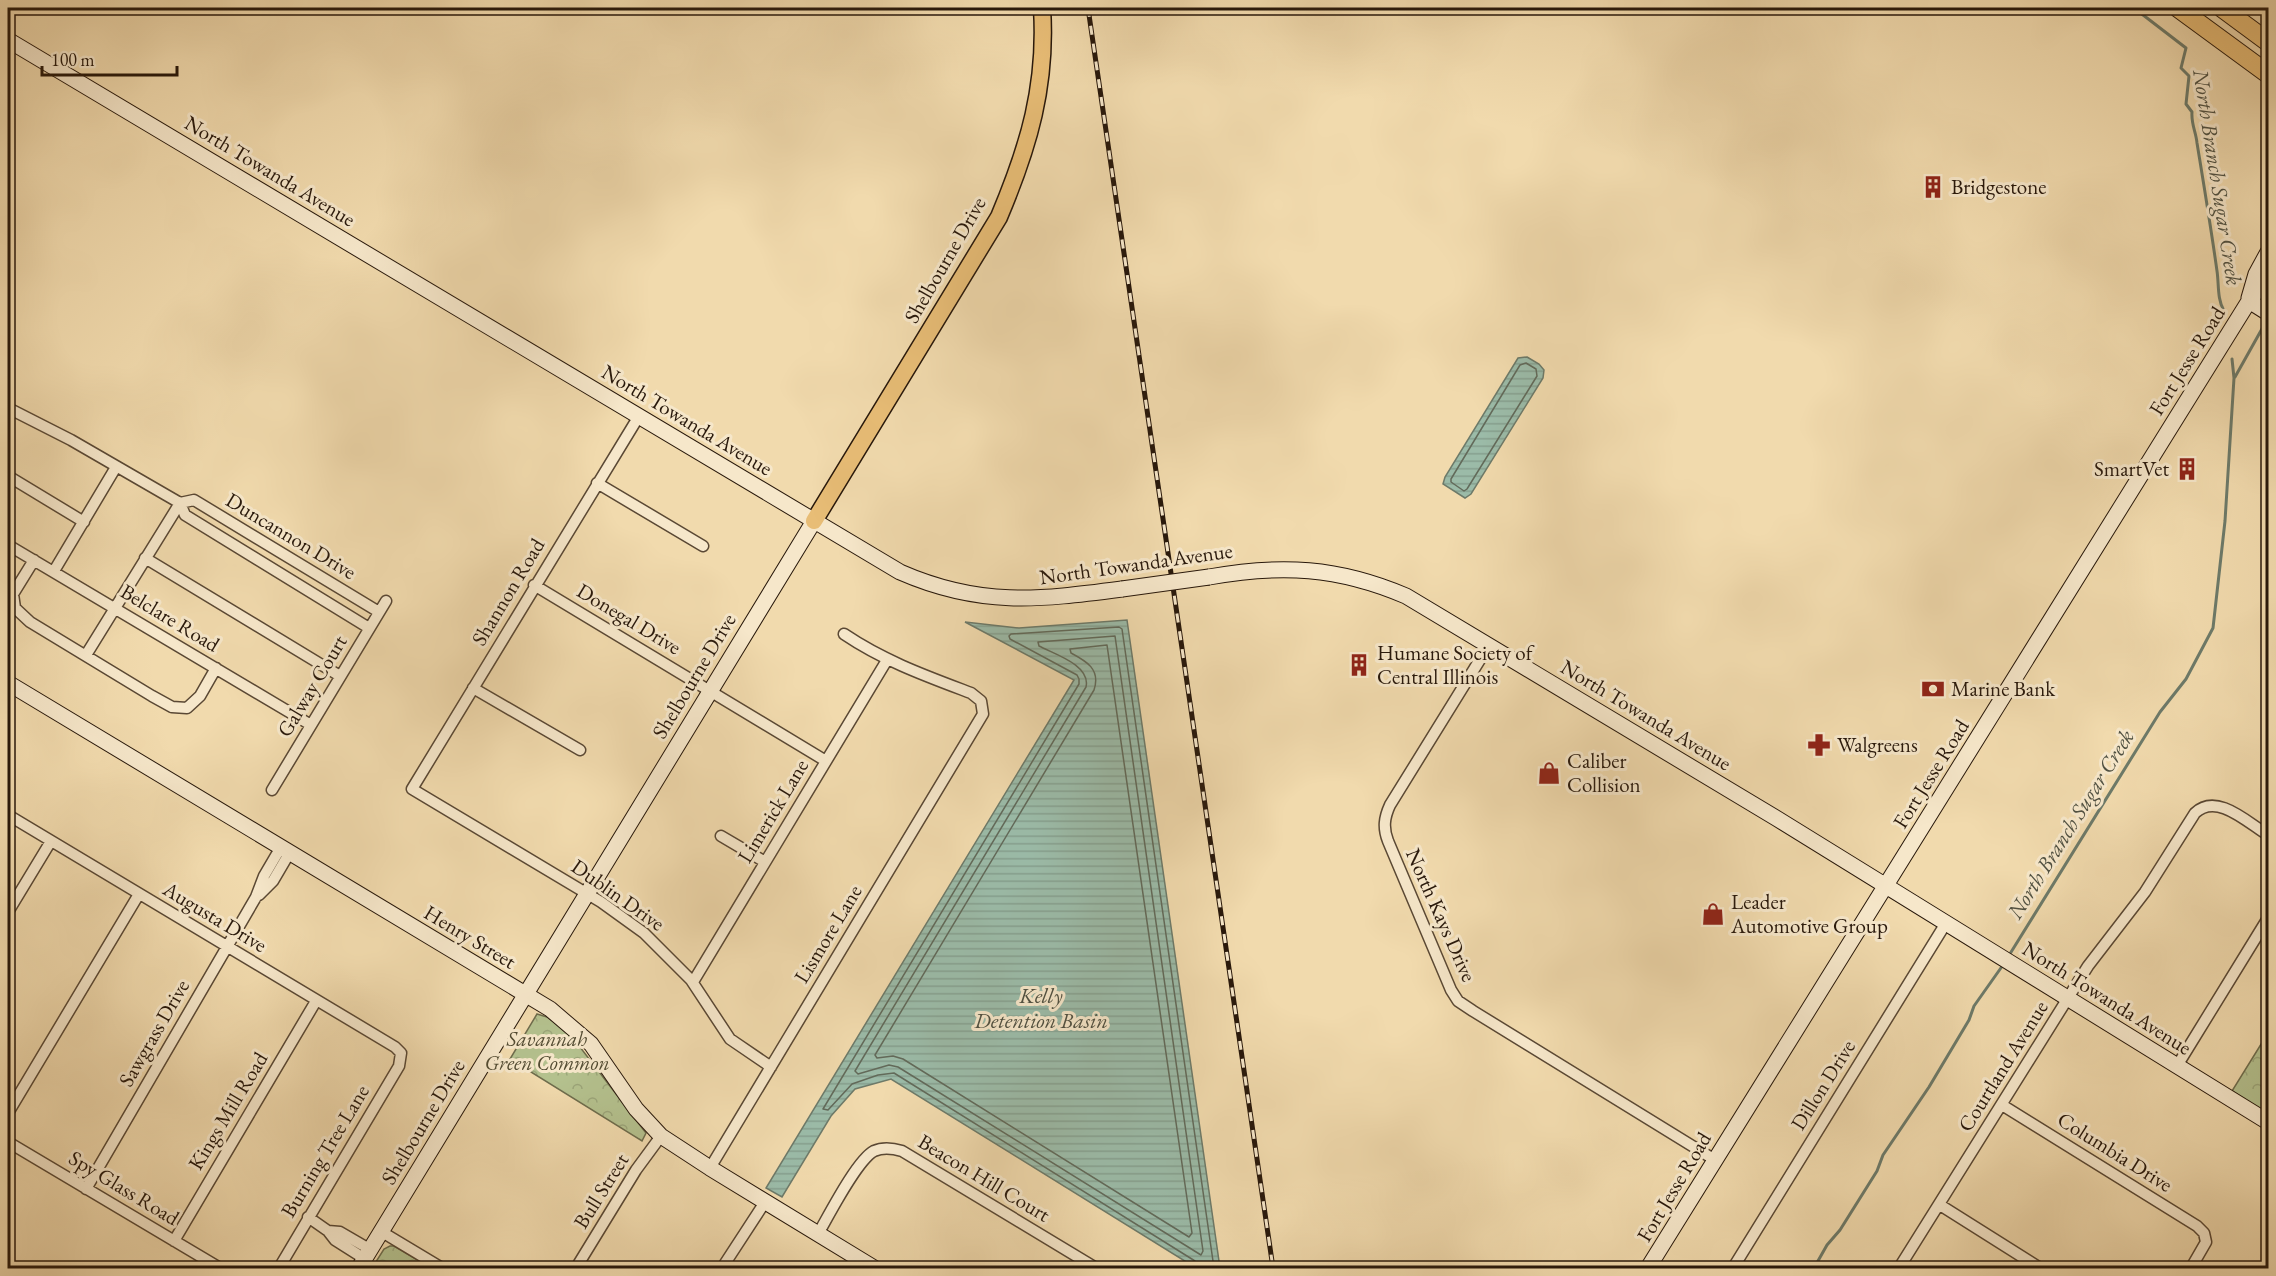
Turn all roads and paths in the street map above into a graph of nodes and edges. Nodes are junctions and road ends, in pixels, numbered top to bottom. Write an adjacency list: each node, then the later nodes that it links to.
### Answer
1 (1042, 8): 17 (main road, Shelbourne Drive)
2 (2178, 8): 6 (highway)
3 (2222, 8): 5 (highway)
4 (8, 40): 12 (main road, North Towanda Avenue)
5 (2268, 42)
6 (2268, 74)
7 (2268, 252): 9 (main road, Fort Jesse Road)
8 (2268, 278): 9 (main road, Fort Jesse Road)
9 (2249, 301): 10 (main road); 49 (main road, Fort Jesse Road)
10 (2268, 313)
11 (8, 408): 13 (street, Duncannon Drive)
12 (639, 416): 15 (street, Shannon Road); 17 (main road, North Towanda Avenue)
13 (116, 467): 16 (street, Duncannon Drive); 18 (street)
14 (8, 476): 18 (street)
15 (597, 483): 20 (street); 24 (street, Shannon Road)
16 (180, 503): 21 (street); 27 (street, Duncannon Drive); 28 (street, Duncannon Drive)
17 (814, 521): 30 (main road, North Towanda Avenue, bridge); 37 (main road, Shelbourne Drive)
18 (84, 522): 23 (street)
19 (8, 544): 22 (street, Belclare Road)
20 (703, 546)
21 (145, 558): 26 (street); 34 (street)
22 (34, 560): 23 (street, Belclare Road); 31 (street)
23 (54, 571): 26 (street, Belclare Road)
24 (534, 585): 36 (street, Shannon Road); 37 (street, Donegal Drive)
25 (386, 602): 27 (street, Galway Court)
26 (115, 608): 31 (street); 33 (street, Belclare Road)
27 (379, 612): 28 (street, Galway Court)
28 (369, 628): 34 (street, Galway Court)
29 (844, 634): 32 (street)
30 (1489, 645): 49 (main road, North Towanda Avenue); 68 (street, North Kays Drive)
31 (86, 655): 33 (street)
32 (887, 660): 40 (street, Limerick Lane); 62 (street, Lismore Lane)
33 (216, 668): 38 (street, Belclare Road)
34 (340, 676): 38 (street, Galway Court)
35 (8, 683): 47 (main road, Henry Street)
36 (472, 688): 39 (street); 41 (street, Shannon Road)
37 (711, 691): 40 (street, Donegal Drive); 51 (main road, Shelbourne Drive)
38 (311, 725): 42 (street, Galway Court)
39 (580, 750)
40 (826, 761): 48 (street, Limerick Lane)
41 (412, 789): 51 (street, Dublin Drive)
42 (272, 790)
43 (8, 814): 46 (street, Augusta Drive)
44 (2268, 835): 58 (street, Courtland Avenue)
45 (721, 836): 48 (street)
46 (51, 841): 50 (street, Augusta Drive); 52 (street)
47 (285, 849): 55 (street, Sawgrass Drive); 57 (main road, Henry Street)
48 (765, 862): 56 (street, Limerick Lane)
49 (1886, 885): 54 (main road, North Towanda Avenue); 68 (main road, Fort Jesse Road)
50 (139, 894): 55 (street, Augusta Drive); 64 (street)
51 (588, 894): 56 (street, Dublin Drive); 57 (main road, Shelbourne Drive)
52 (8, 912)
53 (2268, 918): 61 (street)
54 (1947, 923): 58 (main road, North Towanda Avenue); 88 (street, Dillon Drive)
55 (227, 947): 59 (street, Augusta Drive); 70 (street, Sawgrass Drive)
56 (693, 982): 62 (street, Dublin Drive)
57 (527, 994): 66 (main road, Henry Street); 74 (main road, Shelbourne Drive)
58 (2068, 998): 61 (main road, North Towanda Avenue); 63 (street, Courtland Avenue)
59 (316, 1001): 60 (street, Augusta Drive); 76 (street, Kings Mill Road)
60 (401, 1053): 73 (street, Burning Tree Lane)
61 (2177, 1066): 65 (main road, North Towanda Avenue)
62 (771, 1067): 69 (street, Lismore Lane)
63 (2002, 1105): 72 (street, Courtland Avenue); 91 (street, Columbia Drive)
64 (8, 1113)
65 (2268, 1122)
66 (661, 1136): 69 (main road, Henry Street); 84 (street, Bull Street)
67 (8, 1142): 70 (street, Spy Glass Road)
68 (1715, 1160): 87 (main road, Fort Jesse Road)
69 (710, 1168): 71 (main road, Henry Street)
70 (86, 1188): 76 (street, Spy Glass Road)
71 (765, 1202): 75 (main road, Henry Street); 85 (street)
72 (1940, 1205): 89 (street, Courtland Avenue); 90 (street)
73 (308, 1217): 77 (street); 82 (street, Burning Tree Lane)
74 (382, 1232): 77 (main road, Shelbourne Drive); 83 (street)
75 (818, 1234): 79 (main road, Henry Street); 86 (street, Beacon Hill Court)
76 (174, 1241): 81 (street, Spy Glass Road)
77 (365, 1259)
78 (8, 1266): 80 (street)
79 (874, 1268)
80 (12, 1269)
81 (220, 1269)
82 (279, 1269)
83 (442, 1269)
84 (576, 1269)
85 (722, 1269)
86 (1096, 1269)
87 (1648, 1269)
88 (1733, 1269)
89 (1899, 1269)
90 (2040, 1269)
91 (2191, 1269)

